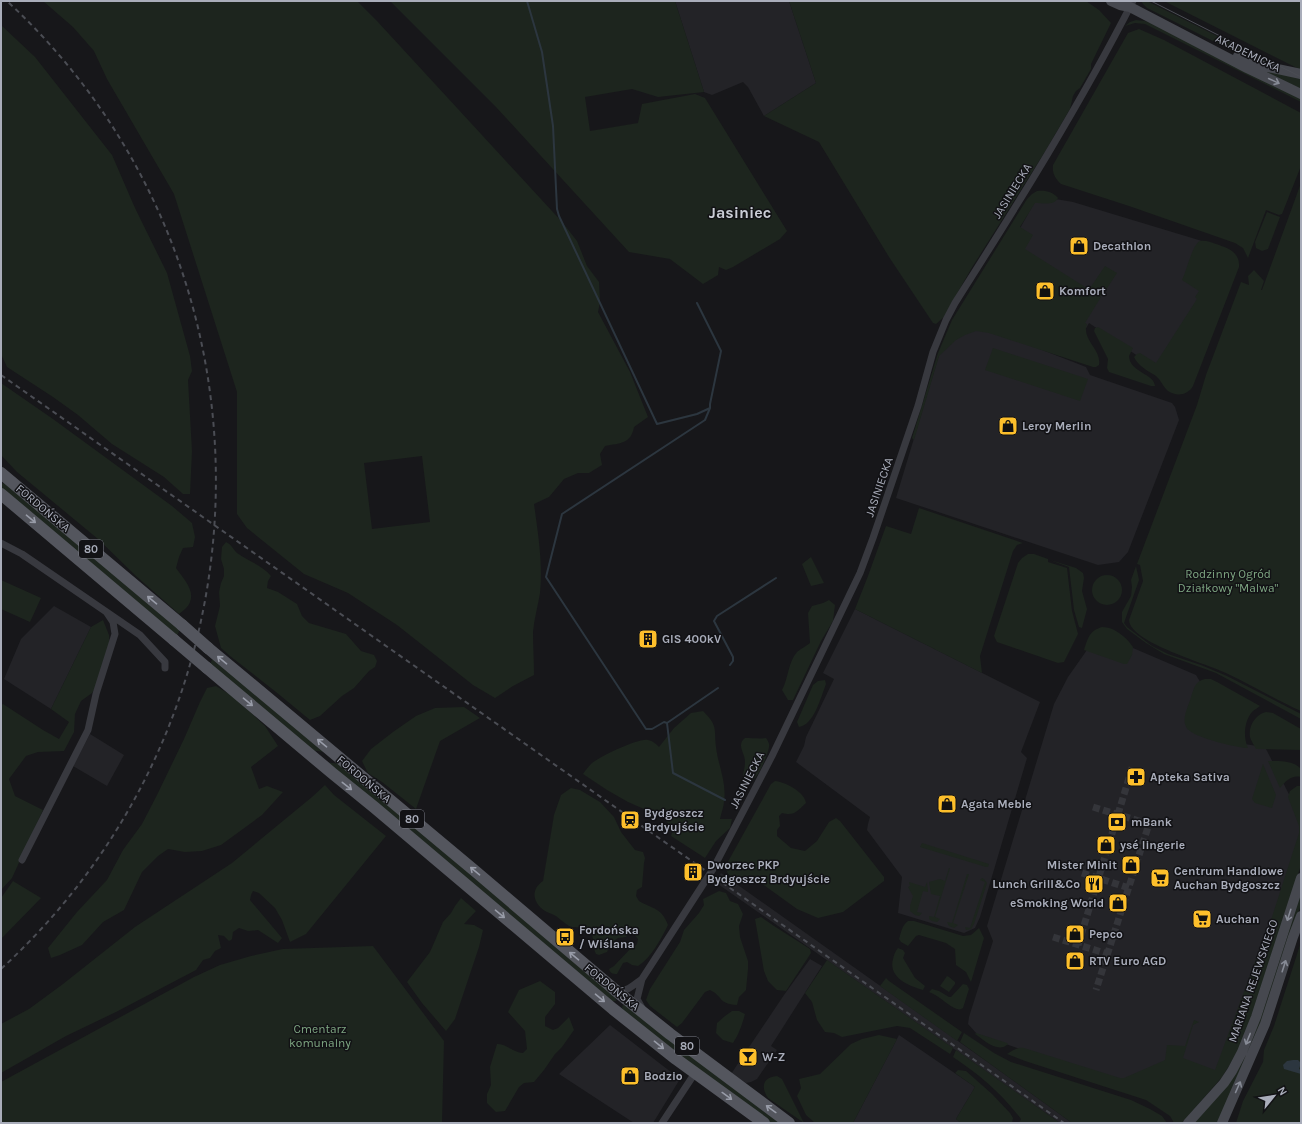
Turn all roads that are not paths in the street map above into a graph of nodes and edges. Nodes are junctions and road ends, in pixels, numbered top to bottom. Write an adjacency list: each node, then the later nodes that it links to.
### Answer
1 (1111, 1): 2 (street, AKADEMICKA)
2 (1129, 3): 3 (street, AKADEMICKA); 14 (street, JASINIECKA)
3 (1184, 35): 4 (street, AKADEMICKA); 5 (street, AKADEMICKA, one-way to 5)
4 (1301, 74)
5 (1301, 94)
6 (2, 476): 15 (main road, FORDOŃSKA / 80, one-way to 6, bridge)
7 (1, 494): 17 (main road, FORDOŃSKA / 80, one-way to 17, bridge)
8 (1, 543): 9 (street)
9 (107, 612): 10 (street); 11 (street)
10 (165, 668)
11 (22, 860)
12 (1301, 878): 21 (street, MARIANA REJEWSKIEGO, one-way to 21)
13 (1301, 916): 22 (street, MARIANA REJEWSKIEGO, one-way to 13)
14 (642, 979): 15 (street, JASINIECKA); 16 (street, JASINIECKA)
15 (615, 990): 16 (main road, FORDOŃSKA / 80)
16 (650, 1018): 20 (main road, FORDOŃSKA / 80, one-way to 16)
17 (695, 1073): 18 (street); 19 (main road, FORDOŃSKA / 80, one-way to 19)
18 (662, 1123)
19 (764, 1123)
20 (789, 1123)
21 (1188, 1123)
22 (1222, 1123)

